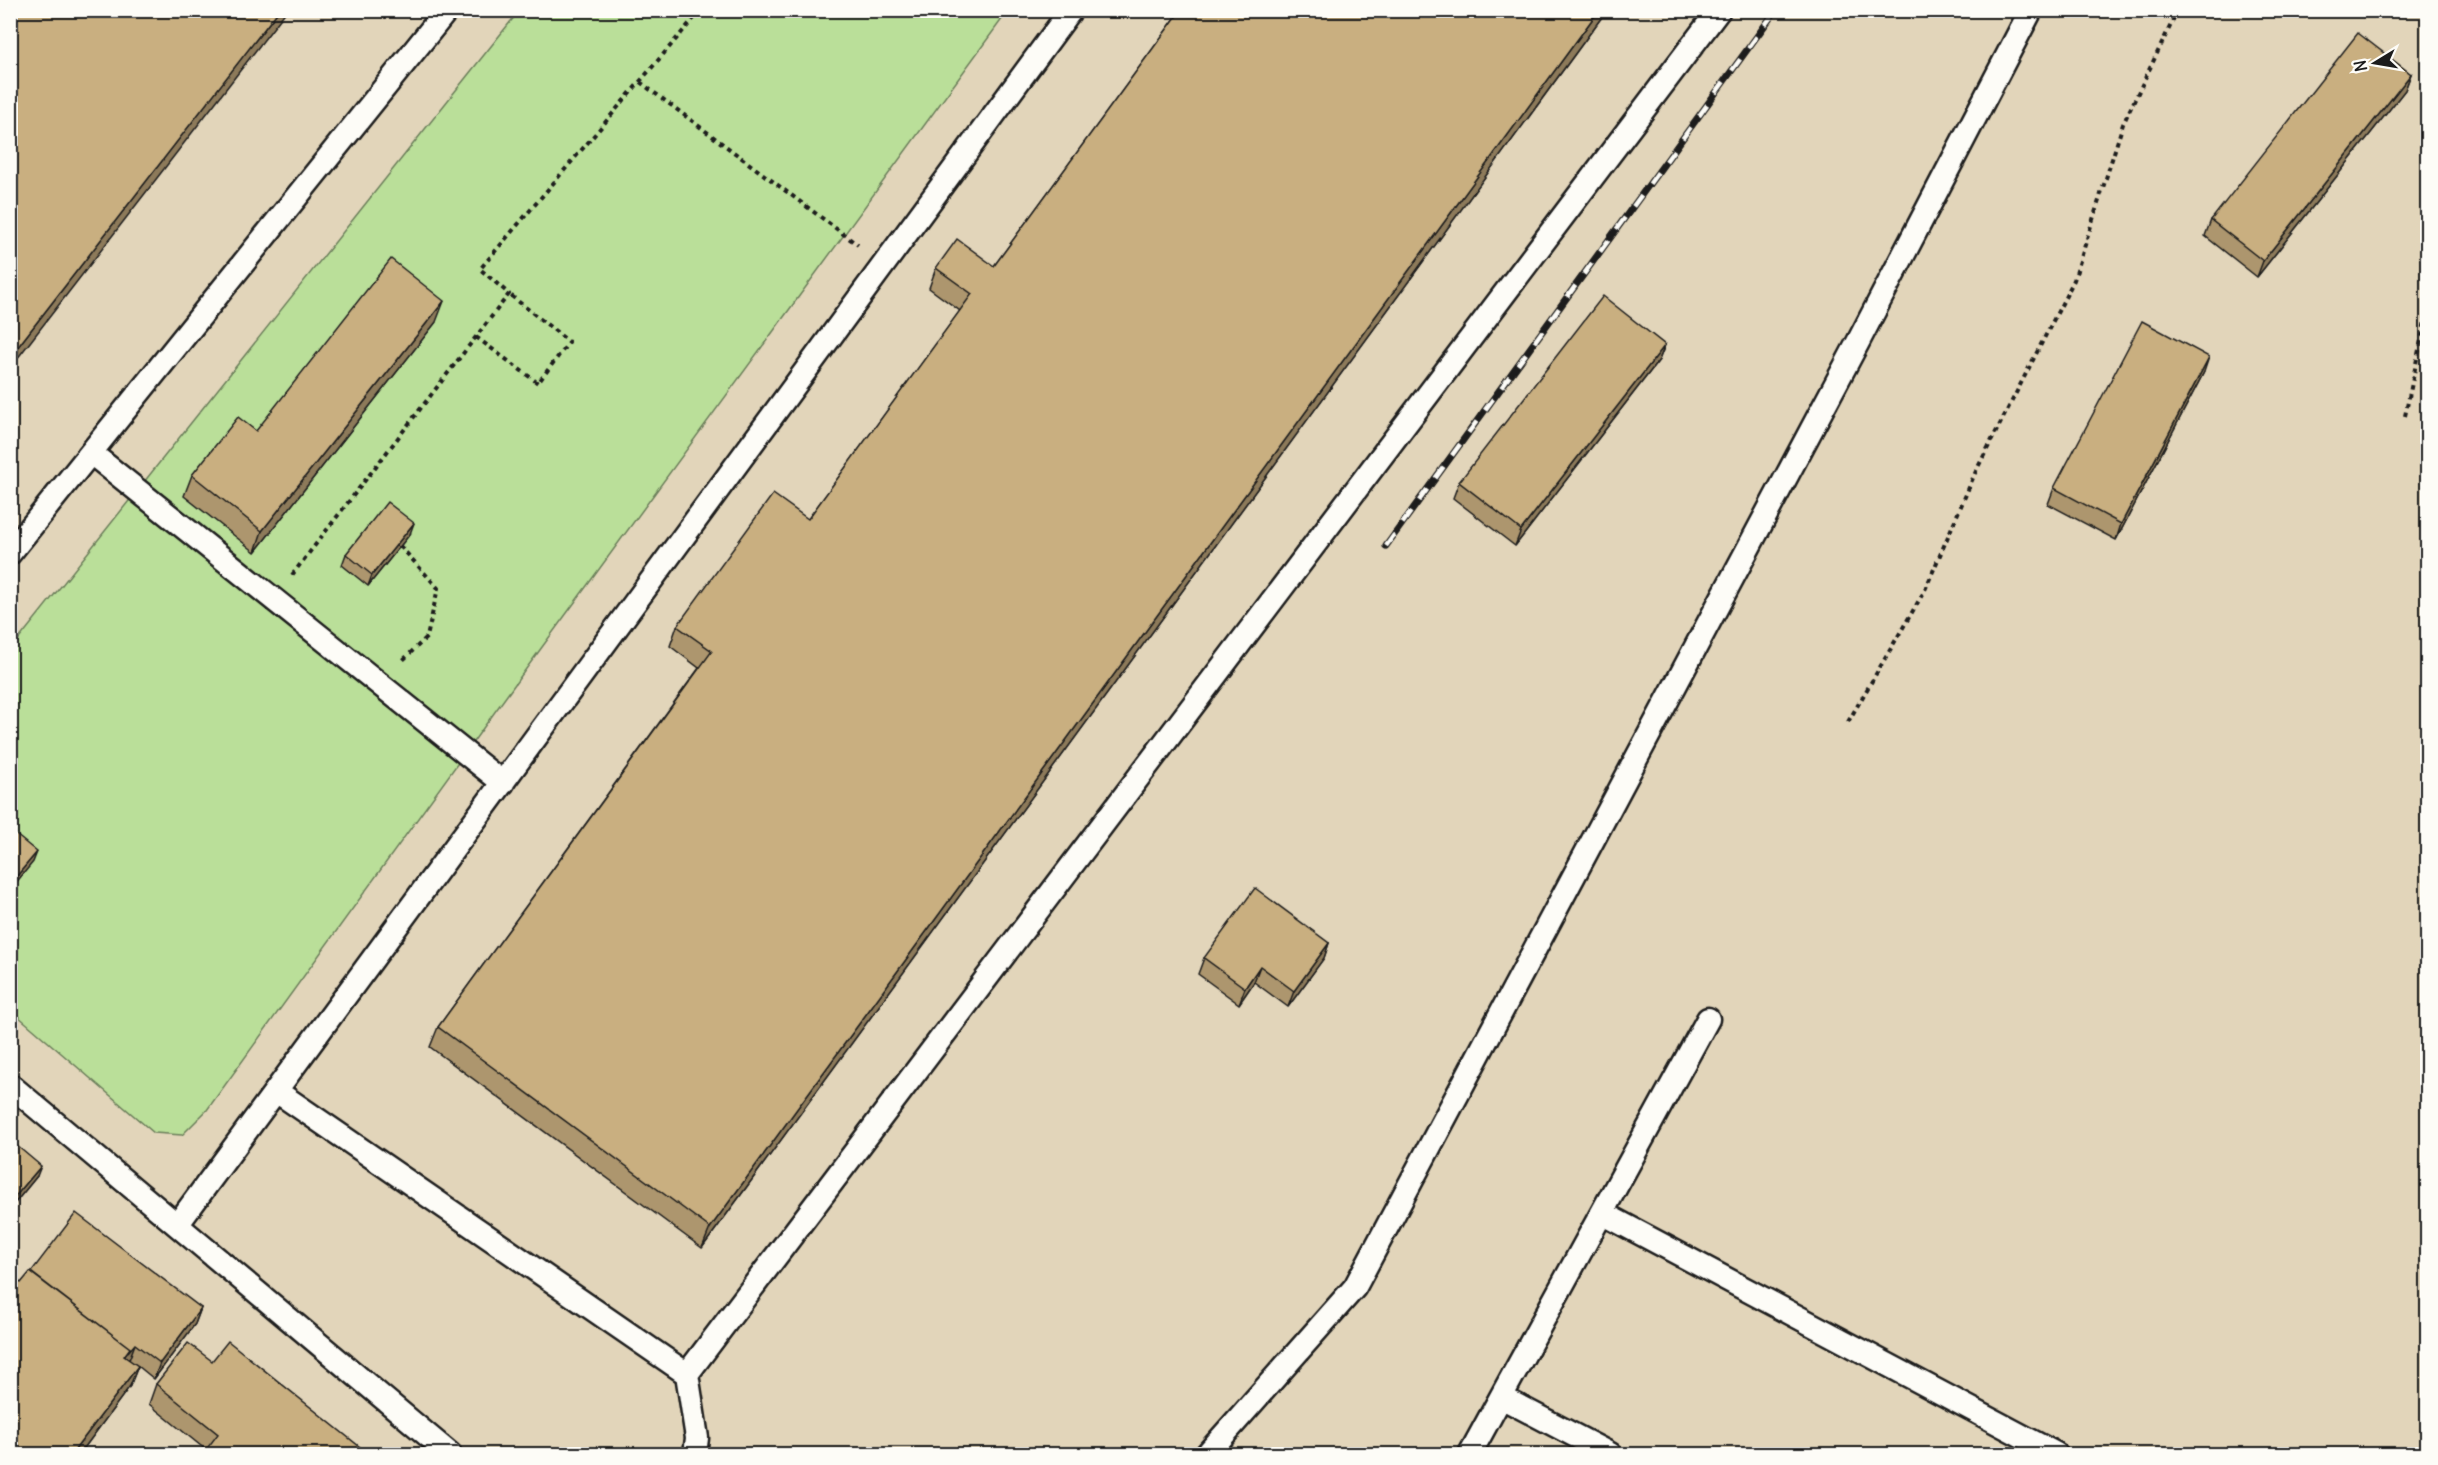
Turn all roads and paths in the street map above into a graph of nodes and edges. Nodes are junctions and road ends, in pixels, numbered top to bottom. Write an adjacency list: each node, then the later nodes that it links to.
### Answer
1 (447, 10): 15 (lane)
2 (686, 10): 8 (path)
3 (702, 10): 8 (path)
4 (1071, 10): 10 (lane)
5 (1719, 10): 27 (lane)
6 (2031, 10): 31 (lane)
7 (2178, 10): 20 (path)
8 (695, 18): 9 (path)
9 (640, 82): 10 (path); 11 (path)
10 (884, 265): 21 (lane)
11 (509, 294): 13 (path); 13 (path)
12 (2427, 307): 14 (path)
13 (476, 337): 18 (path)
14 (2405, 417)
15 (91, 453): 17 (lane); 18 (lane)
16 (400, 546): 19 (path)
17 (10, 553)
18 (273, 599): 19 (lane)
19 (379, 683): 21 (lane)
20 (1848, 722)
21 (503, 783): 24 (lane)
22 (1708, 1019): 25 (lane)
23 (10, 1085): 26 (lane)
24 (276, 1091): 26 (lane); 27 (lane)
25 (1602, 1213): 28 (lane); 34 (lane)
26 (177, 1225): 29 (lane)
27 (687, 1374): 30 (lane)
28 (1501, 1397): 32 (lane); 33 (lane)
29 (450, 1455)
30 (695, 1455)
31 (1207, 1455)
32 (1470, 1455)
33 (1610, 1455)
34 (2056, 1455)

